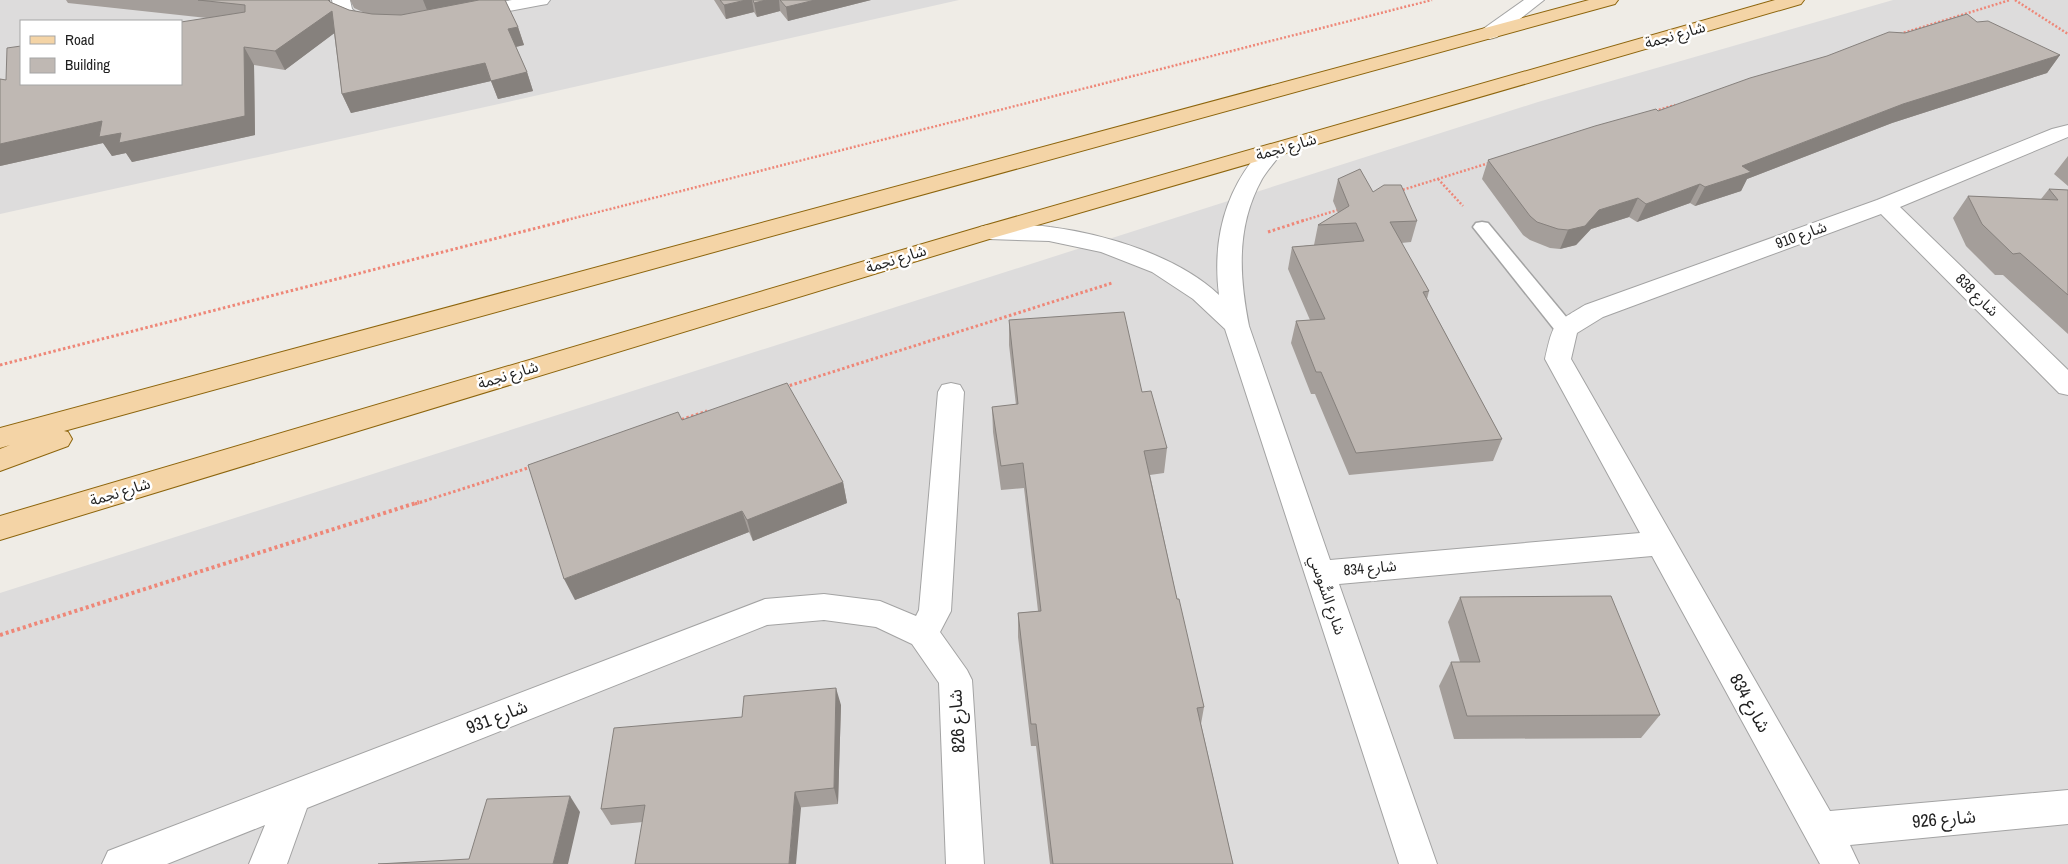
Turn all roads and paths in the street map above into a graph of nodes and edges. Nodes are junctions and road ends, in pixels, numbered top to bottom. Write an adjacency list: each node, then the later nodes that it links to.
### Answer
1 (341, 0): 10 (street)
2 (541, 0): 9 (street)
3 (1432, 0): 29 (path)
4 (1535, 0): 11 (street)
5 (1609, 0): 11 (main road)
6 (1795, 0): 17 (main road, شارع نجمة)
7 (2010, 0): 13 (path)
8 (2015, 0): 12 (path)
9 (456, 16)
10 (388, 26)
11 (1490, 33): 30 (main road)
12 (2068, 34)
13 (1896, 36)
14 (1676, 104): 15 (path)
15 (1648, 113)
16 (2068, 131): 21 (street, شارع 910)
17 (1272, 151): 24 (main road, شارع نجمة); 25 (street, شارع السُّوسي)
18 (1495, 161): 19 (path)
19 (1438, 179): 20 (path); 23 (path)
20 (1390, 194)
21 (1885, 205): 28 (street, شارع 910); 31 (street, شارع 838)
22 (1343, 208): 25 (path)
23 (1482, 227): 28 (lane)
24 (988, 232): 26 (street, شارع السُّوسي); 39 (main road, شارع نجمة)
25 (1229, 244): 27 (street, شارع السُّوسي)
26 (1160, 267): 27 (street, شارع السُّوسي); 32 (path)
27 (1236, 326): 41 (street, شارع السُّوسي)
28 (1565, 329): 40 (street, شارع 834)
29 (0, 365)
30 (262, 366): 36 (main road); 37 (main road)
31 (2068, 386)
32 (781, 388)
33 (951, 392): 42 (street)
34 (714, 409): 35 (path)
35 (676, 421)
36 (0, 438)
37 (0, 460)
38 (534, 466): 43 (path)
39 (0, 528)
40 (1659, 543): 41 (street, شارع 834); 46 (street, شارع 834)
41 (1320, 572): 50 (street, شارع السُّوسي)
42 (923, 634): 44 (street, شارع 931); 49 (street, شارع 826)
43 (0, 635)
44 (293, 798): 47 (street, شارع 931); 48 (street)
45 (2068, 807): 46 (street, شارع 926)
46 (1821, 830): 51 (street, شارع 834)
47 (121, 864)
48 (268, 864)
49 (965, 864)
50 (1418, 864)
51 (1840, 864)

